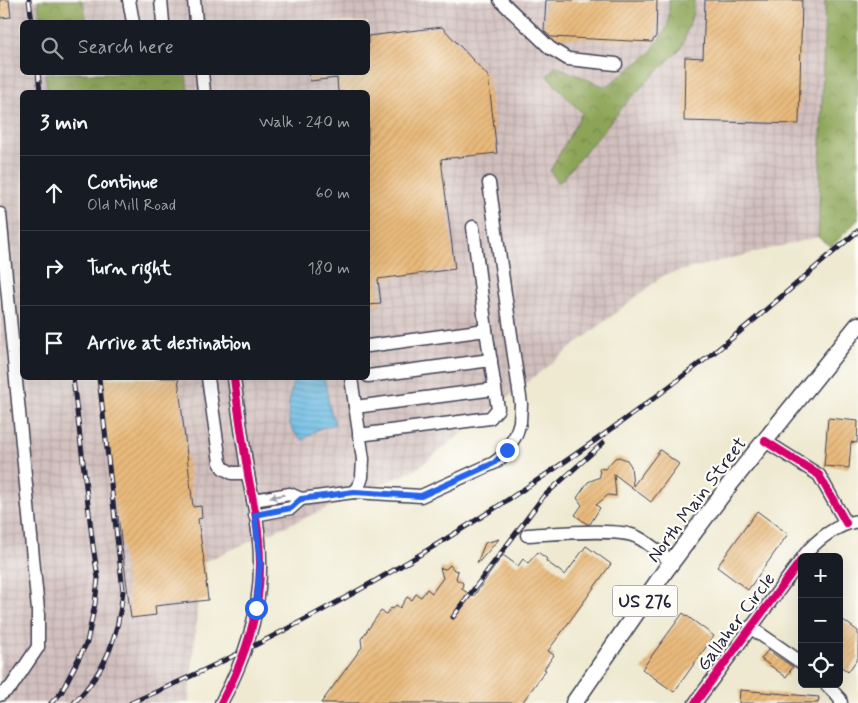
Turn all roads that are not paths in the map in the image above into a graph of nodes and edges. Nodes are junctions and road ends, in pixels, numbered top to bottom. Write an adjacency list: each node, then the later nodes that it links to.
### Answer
1 (129, 0): 5 (street)
2 (161, 0): 6 (street)
3 (194, 0): 7 (street)
4 (500, 0): 8 (street)
5 (133, 20)
6 (163, 20)
7 (196, 20)
8 (616, 64)
9 (202, 75): 10 (street)
10 (204, 90)
11 (489, 184): 27 (street)
12 (0, 214): 39 (street)
13 (473, 227): 15 (street)
14 (858, 325): 25 (main road, North Main Street / US 276)
15 (486, 330): 16 (street); 17 (street)
16 (370, 346)
17 (490, 360): 18 (street); 22 (street)
18 (370, 376)
19 (208, 380): 26 (street)
20 (234, 380): 26 (street)
21 (353, 380): 23 (street)
22 (494, 389): 23 (street); 24 (street)
23 (356, 407): 24 (street)
24 (359, 436): 27 (street)
25 (765, 441): 31 (street); 34 (main road, North Main Street / US 276)
26 (248, 473): 29 (street)
27 (354, 492): 28 (street)
28 (301, 499): 29 (street, one-way to 29); 30 (street)
29 (253, 500): 30 (street)
30 (255, 515): 40 (street)
31 (852, 522): 33 (street, Gallaher Circle)
32 (528, 535): 34 (street)
33 (807, 553)
34 (672, 562): 41 (main road, North Main Street / US 276)
35 (798, 565): 36 (street, Gallaher Circle)
36 (750, 628): 37 (street); 42 (street, Gallaher Circle)
37 (798, 661)
38 (830, 688): 43 (street)
39 (0, 695)
40 (221, 703)
41 (574, 703)
42 (695, 703)
43 (841, 703)

